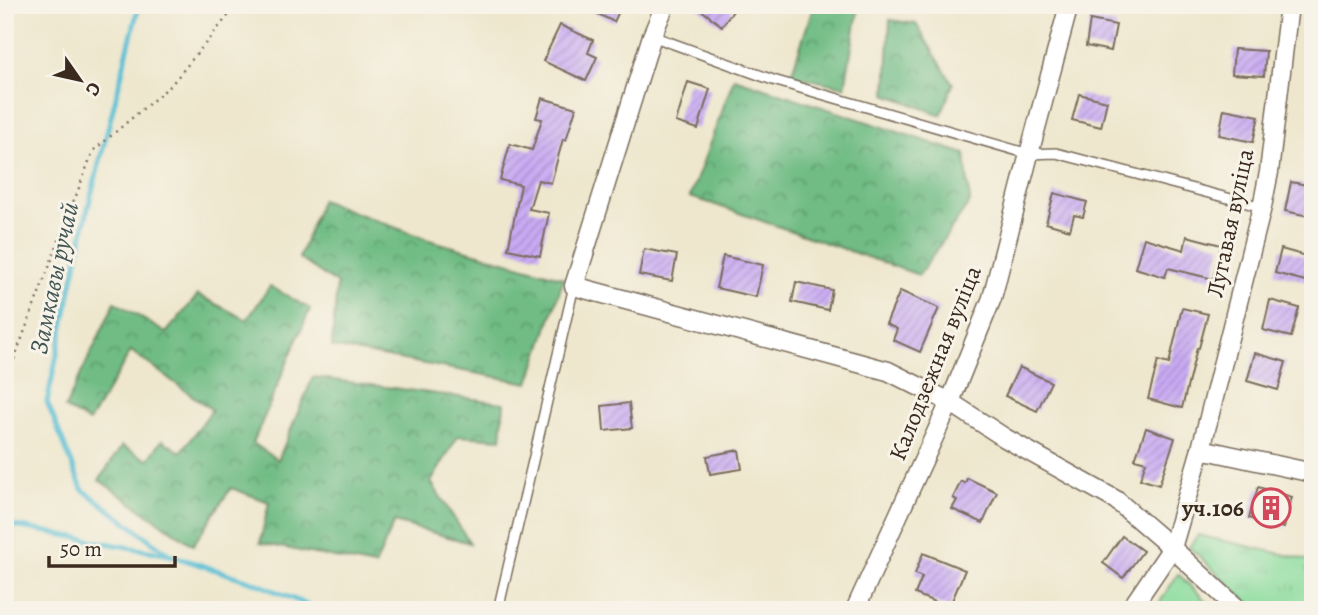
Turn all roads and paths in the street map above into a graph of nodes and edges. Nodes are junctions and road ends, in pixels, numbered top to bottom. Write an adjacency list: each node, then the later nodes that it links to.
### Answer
1 (237, 5): 9 (path)
2 (665, 5): 5 (street)
3 (1069, 5): 6 (street, Калодзежная вуліца)
4 (1289, 5): 7 (street, Лугавая вуліца)
5 (652, 36): 6 (lane); 8 (street)
6 (1029, 153): 7 (lane); 10 (street, Калодзежная вуліца)
7 (1262, 207): 11 (street, Лугавая вуліца)
8 (574, 286): 10 (street); 14 (lane)
9 (5, 377)
10 (950, 402): 13 (street); 15 (street, Калодзежная вуліца)
11 (1201, 449): 12 (street); 13 (street, Лугавая вуліца)
12 (1313, 473)
13 (1172, 548): 16 (street, Лугавая вуліца); 17 (street)
14 (498, 610)
15 (855, 610)
16 (1130, 610)
17 (1239, 610)

